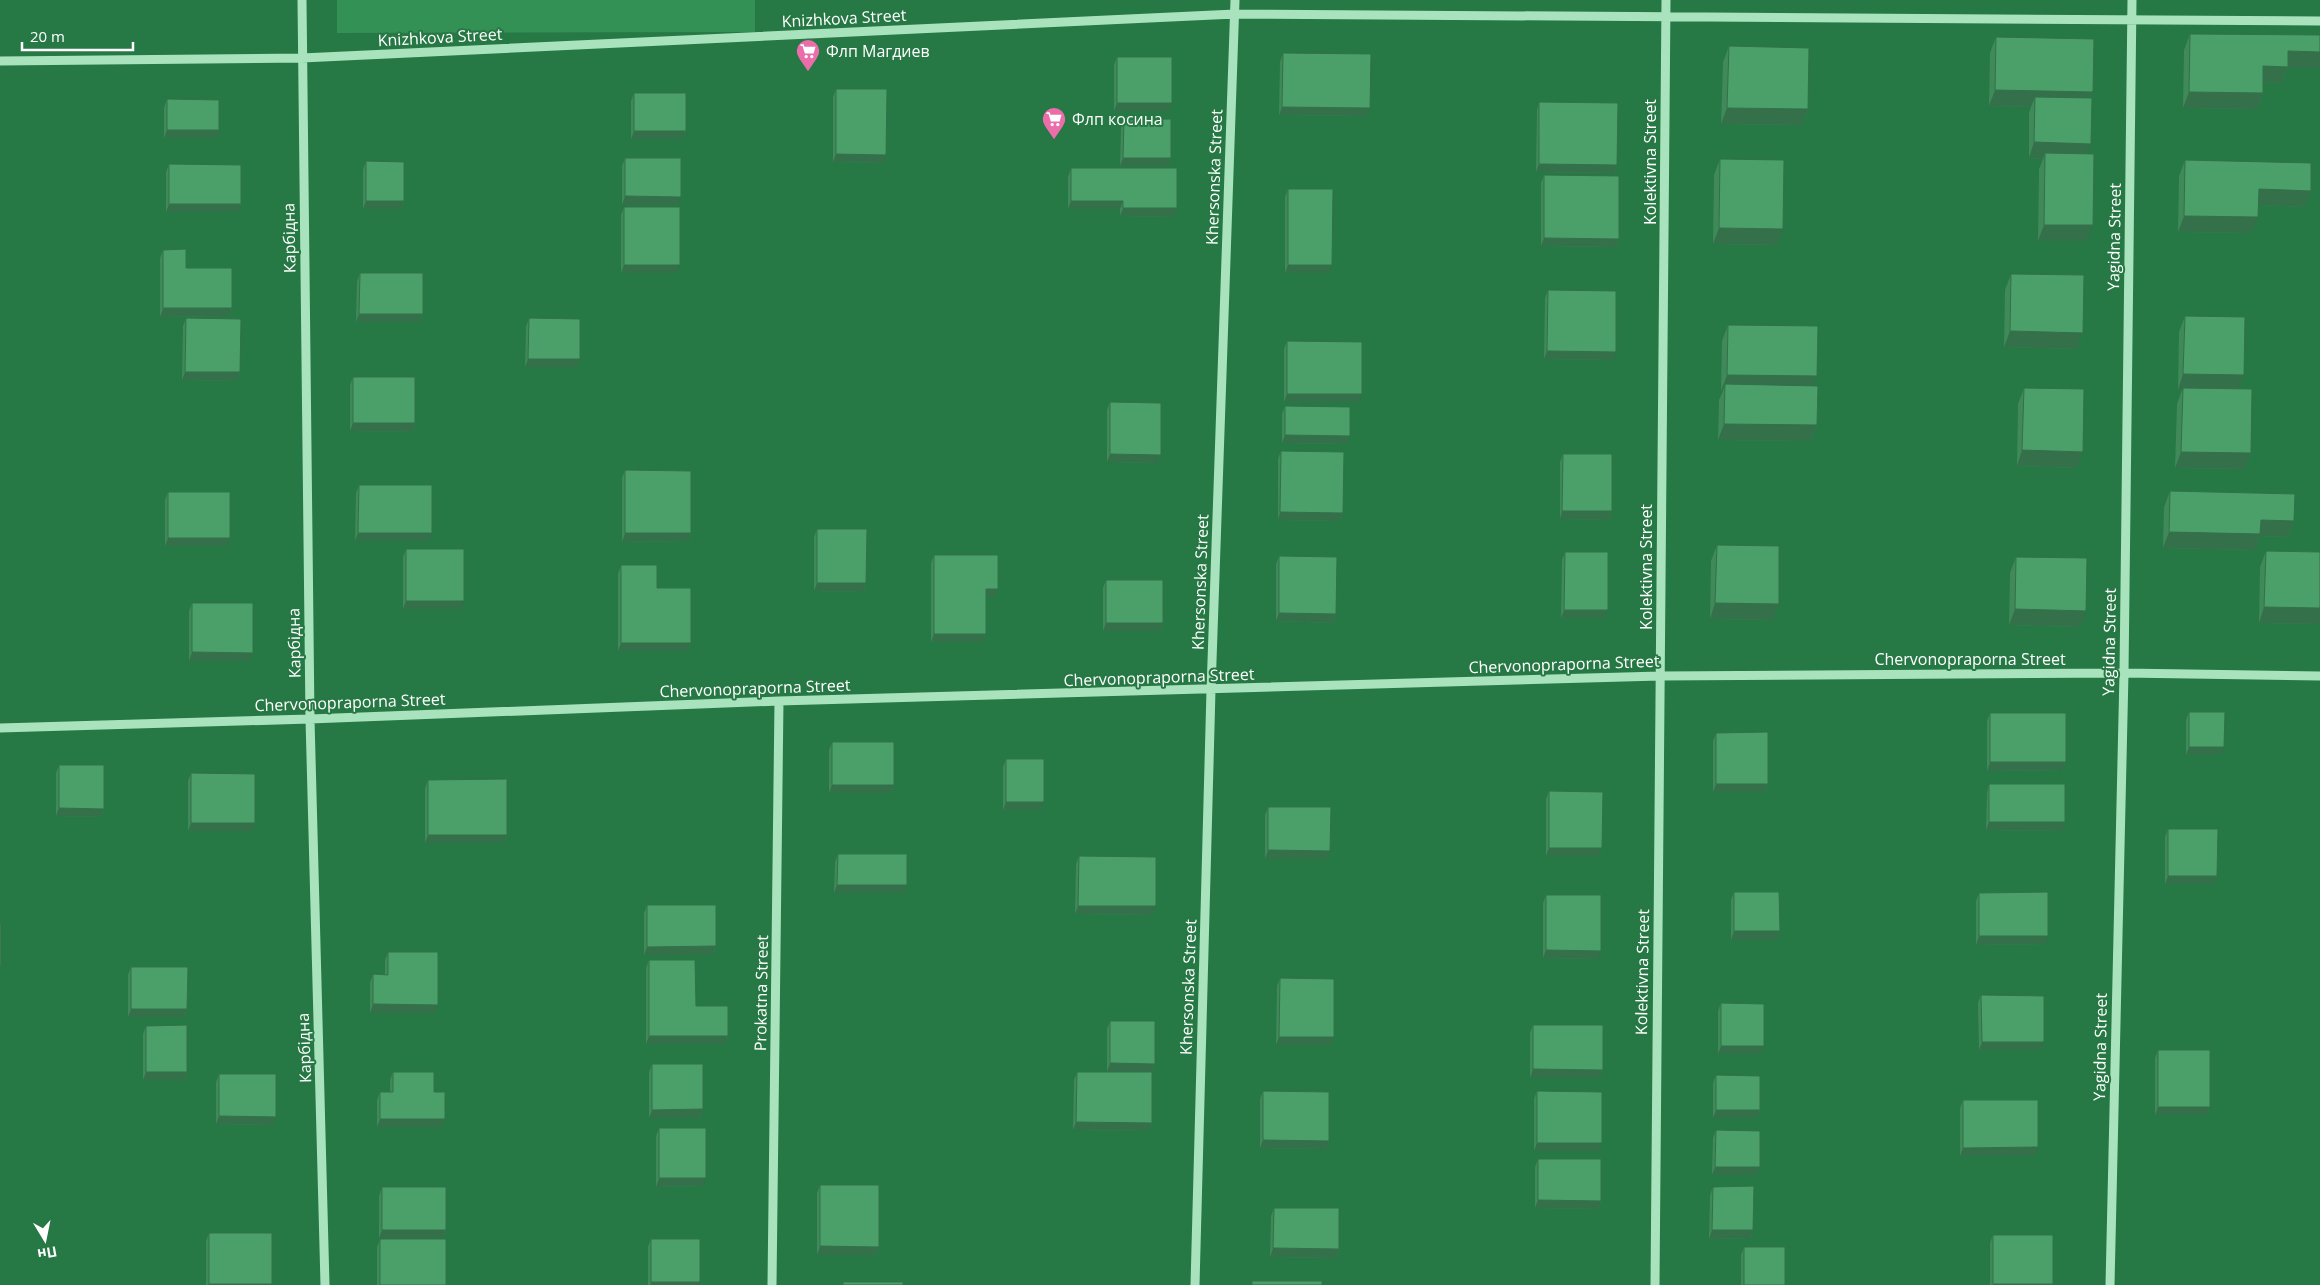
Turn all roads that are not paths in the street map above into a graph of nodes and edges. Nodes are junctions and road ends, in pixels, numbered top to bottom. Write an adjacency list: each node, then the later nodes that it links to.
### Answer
1 (302, 0): 9 (street, Карбідна)
2 (1235, 0): 5 (street, Khersonska Street)
3 (1666, 0): 6 (street, Kolektivna Street)
4 (2132, 0): 7 (street, Yagidna Street)
5 (1235, 14): 6 (street, Knizhkova Street); 9 (street, Knizhkova Street); 14 (street, Khersonska Street)
6 (1666, 17): 7 (street, Knizhkova Street); 12 (street, Kolektivna Street)
7 (2131, 20): 8 (street, Knizhkova Street); 11 (street, Yagidna Street)
8 (2320, 21)
9 (302, 58): 10 (street, Knizhkova Street); 16 (street, Карбідна)
10 (0, 61)
11 (2124, 673): 12 (street, Chervonopraporna Street); 13 (street, Chervonopraporna Street); 22 (street, Yagidna Street)
12 (1660, 676): 14 (street, Chervonopraporna Street); 21 (street, Kolektivna Street)
13 (2320, 676)
14 (1211, 690): 15 (street, Chervonopraporna Street); 20 (street, Khersonska Street)
15 (779, 702): 16 (street, Chervonopraporna Street); 19 (street, Prokatna Street)
16 (310, 719): 17 (street, Chervonopraporna Street); 18 (street, Карбідна)
17 (0, 728)
18 (326, 1285)
19 (772, 1285)
20 (1195, 1285)
21 (1654, 1285)
22 (2110, 1285)

